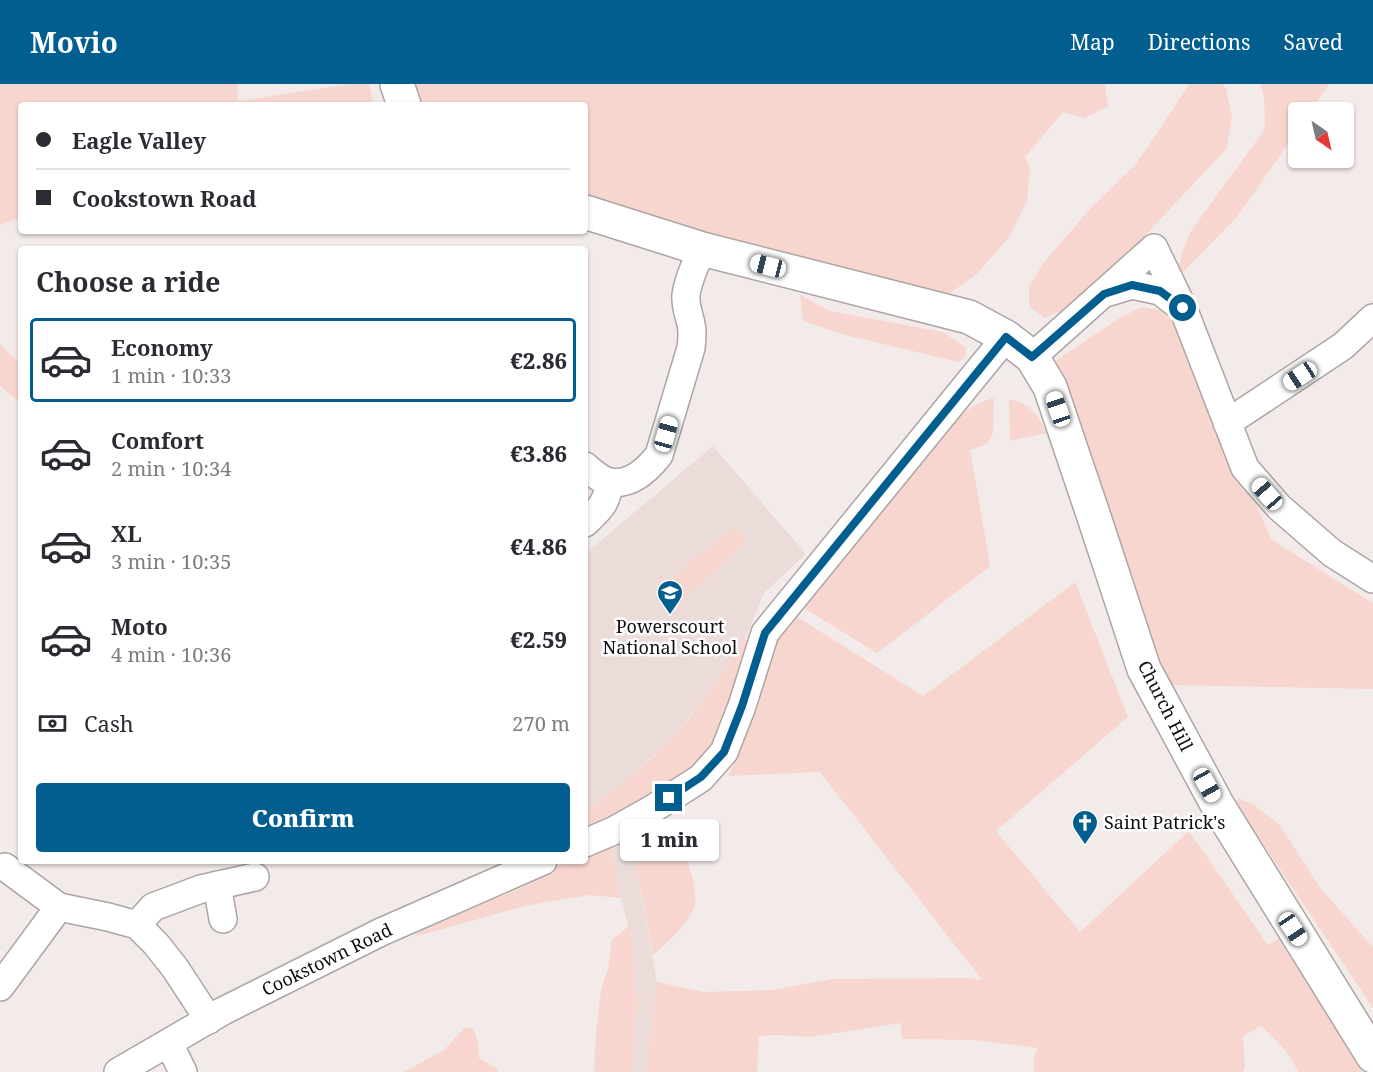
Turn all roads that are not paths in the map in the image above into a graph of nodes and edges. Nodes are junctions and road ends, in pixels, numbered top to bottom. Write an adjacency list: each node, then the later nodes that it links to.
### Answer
1 (398, 84): 2 (main road)
2 (403, 102)
3 (588, 213): 4 (main road, Church Hill)
4 (702, 249): 8 (main road, Church Hill); 12 (street)
5 (1104, 294): 6 (street); 6 (street); 9 (street)
6 (1183, 308): 10 (street)
7 (1373, 318): 10 (street)
8 (1006, 337): 9 (main road, Church Hill); 15 (street)
9 (1032, 357): 26 (main road, Church Hill)
10 (1227, 423): 14 (street)
11 (588, 468): 12 (street)
12 (610, 482): 13 (street)
13 (588, 520)
14 (1373, 579)
15 (588, 842)
16 (536, 864): 24 (street, Cookstown Road)
17 (5, 867): 20 (street)
18 (255, 877): 19 (street)
19 (217, 885): 21 (street); 22 (street)
20 (59, 907): 22 (street); 23 (street)
21 (223, 920)
22 (137, 925): 24 (street)
23 (0, 987)
24 (209, 1020): 25 (street, Cookstown Road)
25 (169, 1043): 27 (street, Cookstown Road); 28 (street)
26 (1373, 1056)
27 (118, 1072)
28 (183, 1072)

